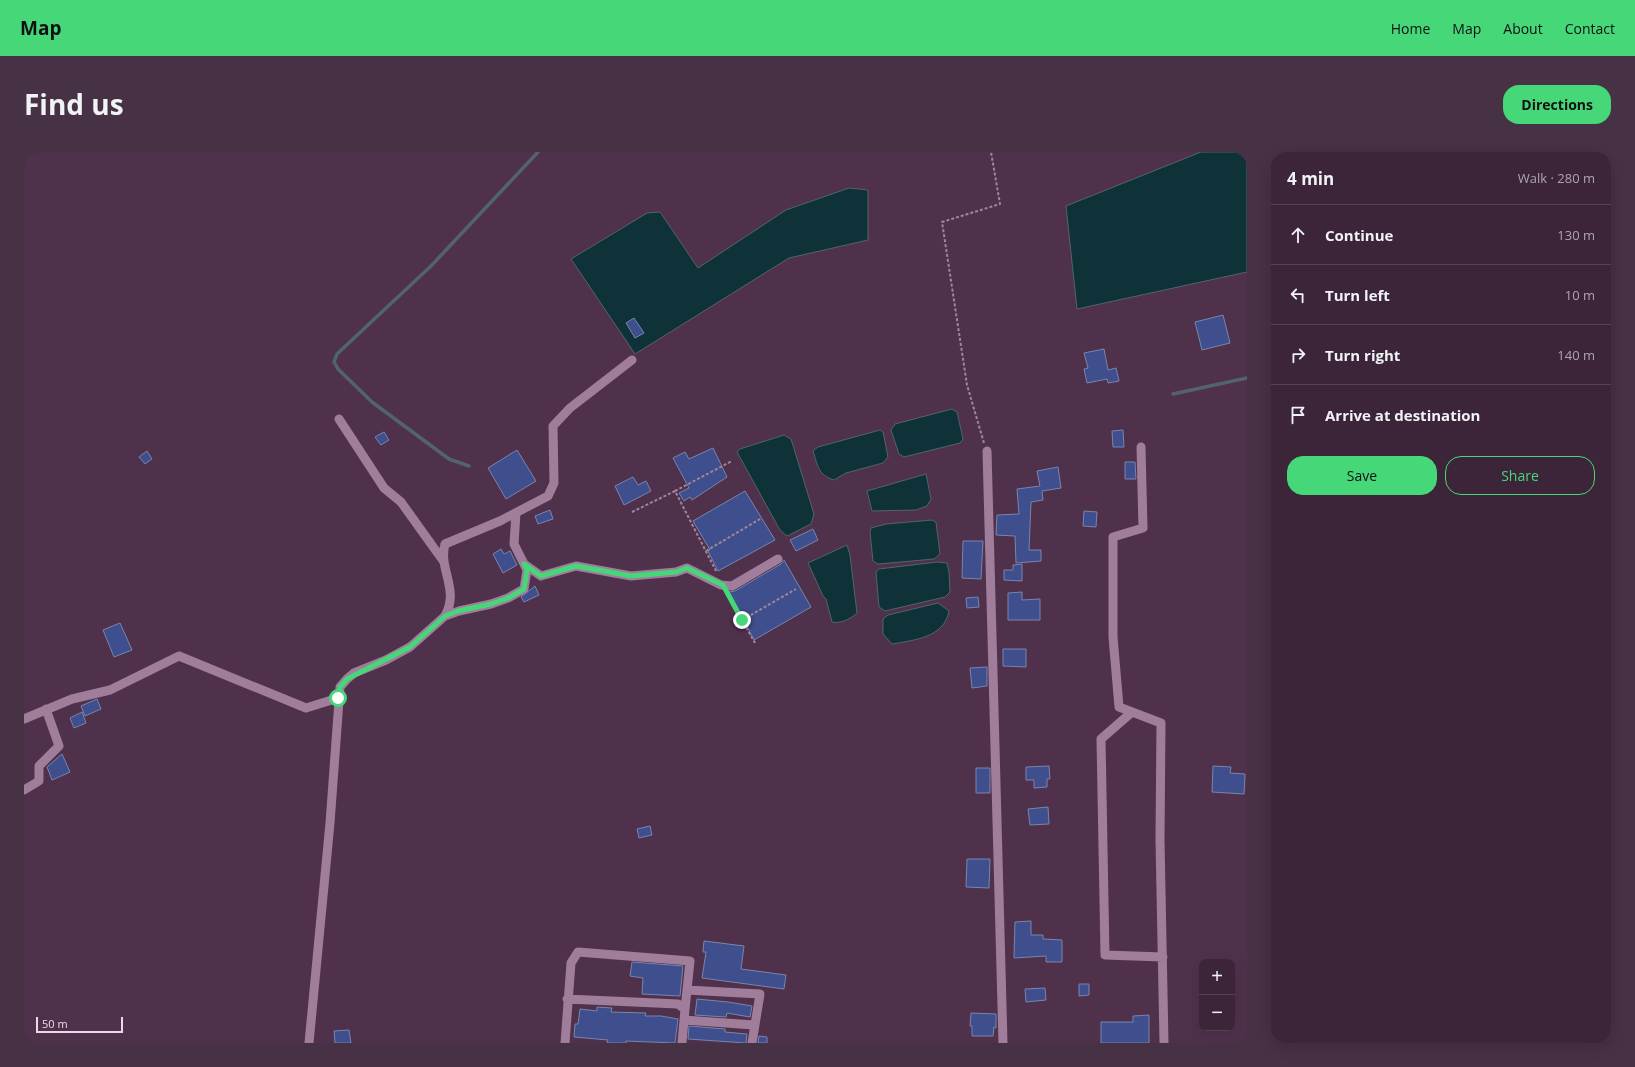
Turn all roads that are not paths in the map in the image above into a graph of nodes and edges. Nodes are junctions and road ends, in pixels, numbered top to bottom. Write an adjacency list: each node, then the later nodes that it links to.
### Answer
1 (632, 360): 5 (street)
2 (339, 419): 7 (street)
3 (1141, 447): 12 (street)
4 (987, 451): 25 (street)
5 (516, 513): 7 (street); 8 (street)
6 (778, 559): 8 (street)
7 (446, 564): 9 (street)
8 (524, 564): 9 (street)
9 (445, 616): 10 (street)
10 (338, 698): 11 (street); 21 (street)
11 (46, 709): 13 (street); 14 (street)
12 (1132, 712): 15 (street); 15 (street)
13 (24, 719)
14 (24, 790)
15 (1163, 957): 26 (street)
16 (687, 990): 17 (street); 18 (street); 20 (street)
17 (567, 999): 18 (street); 22 (street)
18 (685, 1009): 19 (street)
19 (684, 1020): 20 (street); 23 (street)
20 (754, 1026): 24 (street)
21 (308, 1043)
22 (565, 1043)
23 (682, 1043)
24 (752, 1043)
25 (1003, 1043)
26 (1164, 1043)

